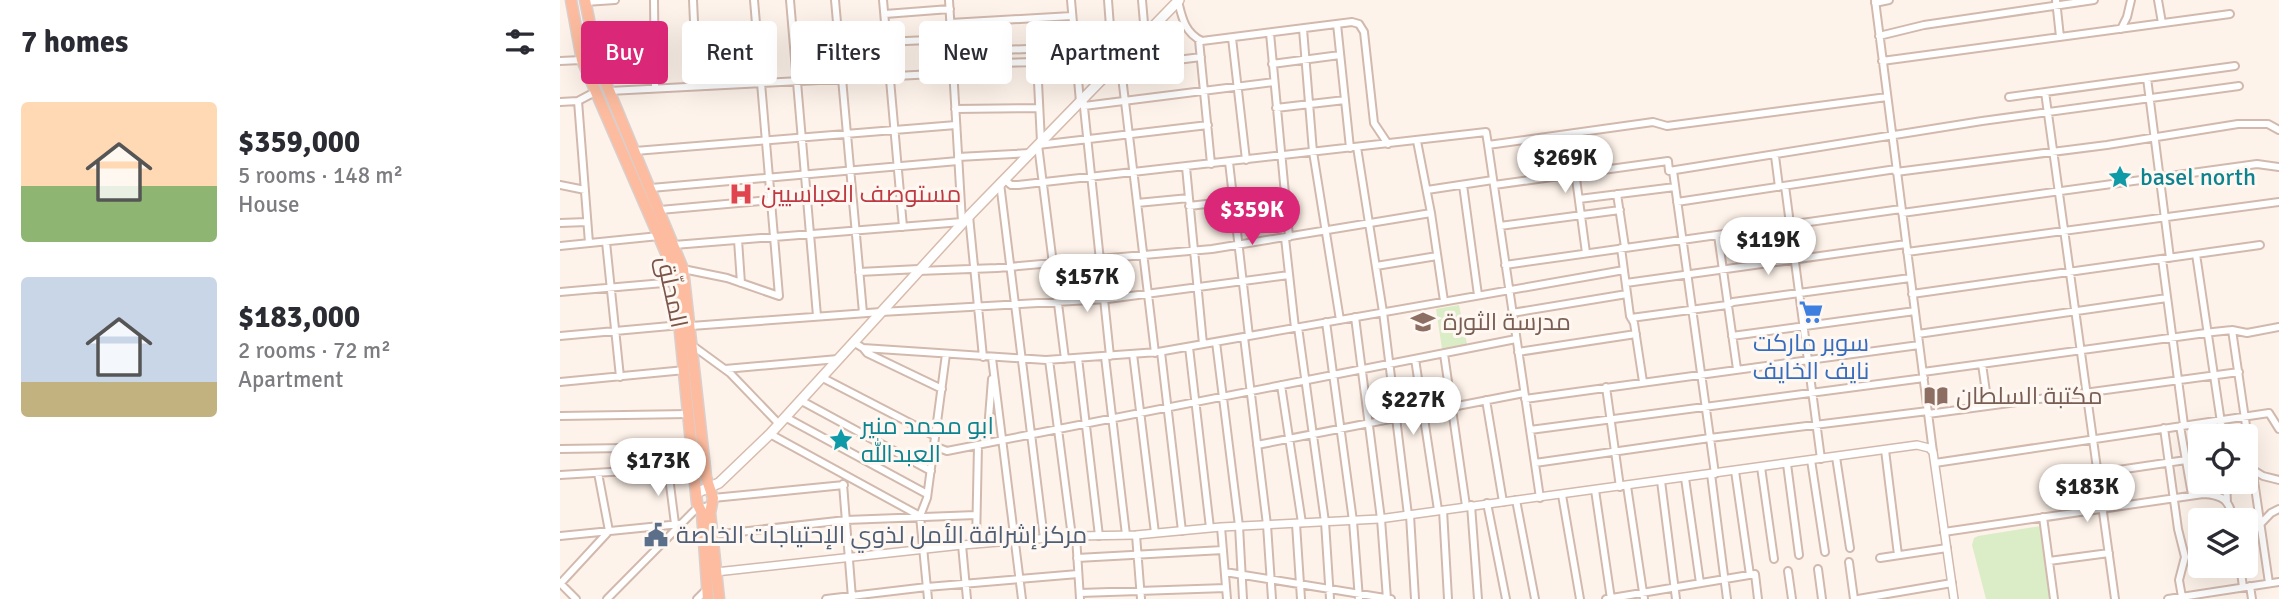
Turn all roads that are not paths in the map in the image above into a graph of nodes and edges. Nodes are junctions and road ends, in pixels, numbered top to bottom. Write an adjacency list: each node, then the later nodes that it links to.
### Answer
1 (571, 0): 44 (highway, المحلّق)
2 (615, 0): 17 (street)
3 (654, 0): 70 (street)
4 (693, 0): 67 (street)
5 (754, 0): 25 (street)
6 (790, 0): 26 (street)
7 (835, 0): 27 (street)
8 (883, 0): 22 (street)
9 (949, 0): 21 (street)
10 (1071, 0): 24 (street)
11 (1108, 0): 32 (street)
12 (1142, 0): 33 (street)
13 (1889, 0): 19 (street)
14 (2094, 0): 20 (street)
15 (2131, 0): 38 (street)
16 (2158, 0): 35 (street)
17 (585, 1): 71 (highway, المحلّق)
18 (1178, 1): 34 (main road); 43 (street)
19 (1875, 2): 40 (street)
20 (2056, 3): 40 (street); 41 (street)
21 (950, 9): 22 (street); 29 (street)
22 (884, 14): 28 (street)
23 (2230, 14): 35 (street)
24 (1072, 16): 30 (street); 31 (street)
25 (756, 21)
26 (792, 21)
27 (837, 21)
28 (885, 21)
29 (950, 21)
30 (985, 21)
31 (1072, 21)
32 (1111, 21)
33 (1144, 21)
34 (1159, 21)
35 (2162, 23): 38 (street)
36 (1337, 24): 37 (street); 45 (street); 102 (street)
37 (1303, 29): 39 (street); 49 (street)
38 (2121, 29): 41 (street)
39 (1270, 33): 42 (street); 52 (street)
40 (1879, 36): 51 (street)
41 (2060, 37): 51 (street)
42 (1232, 38): 43 (street); 69 (street)
43 (1199, 40): 46 (street)
44 (581, 55)
45 (1340, 55): 49 (street); 78 (street)
46 (1201, 57): 47 (street); 72 (street)
47 (1184, 59)
48 (581, 60): 50 (street)
49 (1306, 60): 52 (street); 83 (street)
50 (560, 61)
51 (1882, 61): 75 (street)
52 (1272, 64): 55 (street)
53 (2235, 66): 54 (street)
54 (2147, 78): 74 (street); 77 (street)
55 (1274, 82): 69 (street); 84 (street)
56 (592, 84): 73 (highway, المحلّق)
57 (740, 84): 67 (street)
58 (761, 84): 99 (street)
59 (797, 84): 96 (street)
60 (842, 84): 92 (street)
61 (891, 84): 90 (street)
62 (954, 84): 86 (street)
63 (1038, 84): 85 (street)
64 (1079, 84): 82 (street)
65 (1100, 84): 82 (main road)
66 (1122, 84): 80 (street)
67 (697, 86): 70 (street)
68 (2239, 86): 77 (street)
69 (1238, 87): 72 (street); 112 (street)
70 (655, 88): 71 (street)
71 (609, 91): 106 (highway, المحلّق)
72 (1205, 91): 80 (street); 89 (street)
73 (595, 92): 79 (street); 166 (highway, المحلّق)
74 (2045, 92): 76 (street); 87 (street)
75 (1887, 97): 94 (street); 95 (street)
76 (2009, 97)
77 (2149, 98): 87 (street); 97 (street)
78 (1345, 100): 83 (street); 104 (street)
79 (578, 101): 81 (street); 135 (street)
80 (1125, 101): 82 (street); 93 (street)
81 (560, 102)
82 (1082, 102): 98 (street); 101 (main road)
83 (1310, 104): 84 (street); 107 (street)
84 (1276, 107): 109 (street)
85 (1039, 108): 86 (street); 101 (street)
86 (955, 109): 88 (street)
87 (2048, 113): 95 (street); 105 (street)
88 (956, 125): 90 (street); 111 (street)
89 (1208, 125): 93 (street); 114 (street)
90 (895, 130): 92 (street); 115 (street)
91 (2279, 130): 97 (street)
92 (847, 134): 96 (street); 118 (street)
93 (1129, 134): 98 (street); 121 (street)
94 (1570, 134): 103 (street); 123 (street)
95 (1892, 137): 110 (street); 119 (street)
96 (802, 138): 99 (street); 122 (street)
97 (2154, 138): 105 (street); 125 (street)
98 (1087, 139): 101 (street); 124 (street)
99 (766, 141): 106 (street); 126 (street)
100 (1417, 141): 102 (street); 103 (street); 136 (street)
101 (1039, 143): 108 (main road); 128 (street)
102 (1388, 144): 104 (street)
103 (1488, 145): 129 (street)
104 (1354, 148): 107 (street); 157 (street)
105 (2053, 150): 119 (street); 137 (street)
106 (635, 151): 134 (highway, المحلّق)
107 (1313, 152): 109 (street); 162 (street)
108 (1030, 153): 111 (street); 127 (main road)
109 (1281, 156): 112 (street); 139 (street)
110 (1775, 156): 120 (street); 132 (street)
111 (958, 159): 115 (street); 154 (street)
112 (1246, 160): 113 (street)
113 (1229, 162): 114 (street); 143 (street)
114 (1211, 164): 116 (street)
115 (898, 166): 118 (street); 160 (street)
116 (1186, 167): 121 (street); 140 (street)
117 (2279, 167): 125 (street)
118 (850, 170): 122 (street); 161 (street)
119 (1896, 170): 132 (street); 150 (street)
120 (1673, 171): 123 (street); 133 (street)
121 (1133, 173): 124 (street); 146 (street)
122 (806, 174): 126 (street); 164 (street)
123 (1576, 174): 129 (street); 141 (street)
124 (1091, 177): 128 (street); 186 (street)
125 (2160, 177): 137 (street); 153 (street)
126 (769, 178): 134 (street); 142 (street)
127 (1002, 181): 128 (street); 154 (main road); 192 (street)
128 (1043, 183): 189 (street)
129 (1494, 183): 131 (street); 159 (street)
130 (560, 185): 135 (street)
131 (1463, 185): 136 (street); 215 (street)
132 (1782, 186): 144 (street); 158 (street)
133 (1675, 187): 138 (street); 144 (street)
134 (650, 188): 148 (highway, المحلّق)
135 (585, 190): 155 (street)
136 (1427, 190): 151 (street)
137 (2059, 191): 150 (street); 163 (street)
138 (1617, 194): 141 (street); 149 (street)
139 (1284, 195): 143 (street); 168 (street)
140 (1189, 198): 146 (street); 147 (street)
141 (1579, 199): 152 (street)
142 (771, 200): 148 (street); 167 (street)
143 (1233, 201): 147 (street); 175 (street)
144 (1677, 202): 170 (street)
145 (2279, 202): 153 (street)
146 (1137, 203): 183 (street)
147 (1189, 206): 179 (street)
148 (660, 210): 174 (highway, المحلّق)
149 (1620, 210): 152 (street); 178 (street)
150 (1902, 211): 158 (street); 173 (street)
151 (1431, 213): 157 (street); 184 (street)
152 (1581, 215): 159 (street); 180 (street)
153 (2165, 218): 163 (street); 185 (street)
154 (965, 219): 160 (street); 195 (main road); 196 (street)
155 (587, 222): 156 (street); 172 (street)
156 (560, 223)
157 (1369, 224): 162 (street); 190 (street)
158 (1790, 225): 165 (street); 187 (street)
159 (1500, 226): 191 (street)
160 (903, 227): 161 (street)
161 (856, 231): 164 (street); 198 (street)
162 (1325, 231): 168 (street); 233 (street)
163 (2064, 231): 181 (street); 199 (street)
164 (811, 234): 167 (street); 230 (street)
165 (1718, 235): 170 (street); 194 (street)
166 (659, 236): 171 (street); 204 (highway, المحلّق)
167 (774, 237): 169 (street); 205 (street)
168 (1287, 238): 175 (street); 201 (street)
169 (738, 240): 174 (street); 205 (street)
170 (1682, 240): 178 (street); 200 (street)
171 (606, 242): 172 (street); 208 (street)
172 (589, 243): 177 (street)
173 (1906, 244): 181 (street); 187 (street)
174 (674, 245): 193 (highway, المحلّق)
175 (1238, 245): 179 (street); 203 (street)
176 (2260, 245): 182 (street)
177 (560, 246)
178 (1623, 247): 180 (street); 197 (street)
179 (1194, 251): 183 (street); 207 (street)
180 (1586, 253): 191 (street)
181 (1907, 253): 202 (street)
182 (2196, 254): 185 (street); 241 (street)
183 (1143, 255): 186 (street); 212 (street)
184 (1437, 256): 190 (street); 218 (street)
185 (2170, 258): 188 (street)
186 (1100, 259): 189 (street); 217 (street)
187 (1795, 259): 194 (street); 211 (street)
188 (2162, 259): 199 (street); 216 (street)
189 (1053, 263): 192 (street); 219 (street)
190 (1376, 265): 227 (street)
191 (1506, 265): 209 (street)
192 (1010, 267): 196 (street); 220 (street)
193 (683, 269): 205 (street); 235 (highway, المحلّق)
194 (1723, 269): 200 (street); 221 (street)
195 (918, 270): 196 (street); 198 (street); 226 (main road)
196 (974, 270): 222 (street)
197 (1624, 270): 206 (street); 209 (street)
198 (859, 272): 228 (street)
199 (2070, 272): 214 (street); 225 (street)
200 (1687, 274): 206 (street); 223 (street)
201 (1289, 275): 203 (street); 236 (street)
202 (1910, 278): 211 (street); 214 (street)
203 (1242, 281): 207 (street); 245 (street)
204 (675, 282): 208 (street); 235 (highway, المحلّق)
205 (741, 283)
206 (1626, 283): 213 (street)
207 (1197, 287): 212 (street); 251 (street)
208 (609, 288): 210 (street); 240 (street)
209 (1509, 289): 215 (street); 229 (street)
210 (560, 292)
211 (1799, 293): 221 (street); 237 (street)
212 (1148, 294): 217 (street); 257 (street)
213 (1628, 294): 229 (street); 232 (street)
214 (1913, 294): 224 (street)
215 (1478, 295): 218 (street)
216 (2167, 298): 225 (street); 247 (street)
217 (1104, 299): 219 (street); 263 (street)
218 (1444, 301): 227 (street)
219 (1058, 302): 220 (street); 268 (street)
220 (1015, 304): 222 (street); 267 (street)
221 (1728, 305): 223 (street); 246 (street)
222 (978, 306): 226 (street); 262 (street)
223 (1692, 310): 232 (street); 280 (street)
224 (1915, 311): 237 (street); 243 (street)
225 (2075, 311): 243 (street); 256 (street)
226 (881, 312): 228 (street); 249 (main road)
227 (1383, 312): 231 (street); 272 (street)
228 (863, 313): 230 (street)
229 (1512, 313): 248 (street)
230 (817, 316): 235 (street)
231 (1355, 317): 233 (street); 278 (street)
232 (1631, 318): 242 (street)
233 (1339, 320): 234 (street)
234 (1326, 322): 236 (street); 281 (street)
235 (686, 325): 240 (street); 253 (highway, المحلّق); 277 (highway, المحلّق)
236 (1296, 327): 245 (street); 287 (street)
237 (1803, 327): 246 (street); 271 (street)
238 (2279, 327): 239 (street)
239 (2232, 330): 241 (street); 279 (street)
240 (615, 331): 244 (street); 284 (street)
241 (2206, 333): 247 (street); 283 (street)
242 (1636, 334): 258 (street); 289 (street)
243 (1918, 334): 252 (street)
244 (560, 336)
245 (1246, 336): 250 (street); 293 (street)
246 (1732, 336): 276 (street)
247 (2172, 338): 256 (street); 286 (street)
248 (1516, 340): 258 (street); 260 (street)
249 (853, 342): 255 (street); 266 (main road)
250 (1216, 342): 251 (street); 297 (street)
251 (1203, 344): 254 (street)
252 (1919, 345): 271 (street); 282 (street)
253 (693, 346): 275 (street); 375 (highway, المحلّق)
254 (1189, 347): 257 (street); 300 (street)
255 (863, 348): 259 (street); 292 (street)
256 (2081, 350): 273 (street); 294 (street)
257 (1158, 352): 261 (street); 304 (street)
258 (1518, 352): 296 (street)
259 (946, 354): 262 (street); 292 (street)
260 (1444, 354): 269 (street); 302 (street)
261 (1133, 355): 263 (street); 305 (street)
262 (983, 357): 264 (street)
263 (1107, 357): 265 (street); 311 (street)
264 (992, 358): 267 (street); 274 (street)
265 (1078, 358): 268 (street); 317 (street)
266 (838, 359): 275 (street); 285 (main road)
267 (1022, 359): 270 (street); 328 (street)
268 (1065, 359): 270 (street)
269 (1415, 359): 272 (street); 306 (street)
270 (1049, 360): 323 (street)
271 (1808, 360): 276 (street); 295 (street)
272 (1390, 364): 278 (street); 312 (street)
273 (1982, 364): 282 (street); 301 (street)
274 (993, 367): 334 (street); 335 (street)
275 (725, 369): 314 (street)
276 (1737, 369): 280 (street)
277 (685, 370): 284 (street); 308 (highway, المحلّق)
278 (1362, 370): 281 (street); 316 (street)
279 (2239, 372): 283 (street); 310 (street)
280 (1701, 374): 289 (street); 303 (street)
281 (1334, 375): 287 (street); 324 (street)
282 (1923, 375): 295 (street); 307 (street)
283 (2213, 375): 286 (street); 315 (street)
284 (620, 377): 288 (street)
285 (821, 377): 298 (main road); 330 (street)
286 (2178, 380): 294 (street); 321 (street)
287 (1306, 381): 290 (street); 329 (street)
288 (560, 382)
289 (1643, 382): 291 (street)
290 (1281, 386): 293 (street); 332 (street)
291 (1605, 387): 296 (street); 313 (street)
292 (942, 389): 330 (street)
293 (1251, 391): 297 (street); 337 (street)
294 (2087, 392): 301 (street); 333 (street)
295 (1812, 393): 303 (street); 320 (street)
296 (1525, 396): 299 (street); 326 (street)
297 (1223, 397): 300 (street); 401 (street)
298 (800, 400): 314 (main road); 355 (street)
299 (1486, 400): 302 (street); 379 (street)
300 (1196, 402): 304 (street); 403 (street)
301 (1988, 406): 307 (street)
302 (1452, 407): 306 (street); 382 (street)
303 (1705, 407): 313 (street); 331 (street)
304 (1167, 408): 305 (street); 405 (street)
305 (1140, 413): 311 (street); 407 (street)
306 (1423, 413): 312 (street); 387 (street)
307 (1928, 413): 320 (street); 343 (street)
308 (689, 414): 309 (street); 339 (highway, المحلّق)
309 (560, 416)
310 (2245, 416): 315 (street); 319 (street); 325 (street)
311 (1112, 418): 317 (street); 409 (street)
312 (1396, 418): 316 (street); 389 (street)
313 (1610, 419): 326 (street); 342 (street)
314 (782, 420): 327 (main road); 370 (street)
315 (2220, 420): 318 (street); 321 (street)
316 (1369, 423): 324 (street); 392 (street)
317 (1086, 424): 323 (street); 412 (street)
318 (2221, 424)
319 (2246, 424)
320 (1816, 425): 331 (street); 345 (street)
321 (2182, 426): 322 (street); 347 (street)
322 (2164, 428): 333 (street); 348 (street)
323 (1058, 429): 328 (street); 413 (street)
324 (1341, 429): 329 (street); 394 (street)
325 (2279, 429)
326 (1530, 430): 349 (street)
327 (770, 434): 362 (street); 375 (main road)
328 (1031, 435): 334 (street); 414 (street)
329 (1312, 435): 332 (street); 395 (street)
330 (936, 436): 338 (street)
331 (1710, 438): 342 (street); 360 (street)
332 (1289, 439): 337 (street); 396 (street)
333 (2093, 439): 350 (street); 358 (street)
334 (1004, 440): 335 (street); 415 (street)
335 (987, 443): 336 (street)
336 (978, 445): 338 (street); 388 (street)
337 (1257, 445): 399 (street)
338 (934, 446): 355 (street)
339 (692, 447): 340 (street); 352 (highway, المحلّق)
340 (560, 449)
341 (1885, 450): 343 (street); 344 (street); 426 (street)
342 (1615, 452): 349 (street); 367 (street)
343 (1933, 452): 350 (street)
344 (1836, 457): 345 (street); 418 (street)
345 (1821, 459): 346 (street)
346 (1811, 460): 351 (street); 422 (street)
347 (2186, 460): 348 (street); 374 (street)
348 (2169, 462): 358 (street); 377 (street)
349 (1535, 463): 376 (street)
350 (1935, 463): 406 (street)
351 (1787, 464): 353 (street); 425 (street)
352 (694, 467): 354 (street); 369 (highway, المحلّق)
353 (1761, 467): 356 (street); 430 (street)
354 (668, 469): 357 (street); 398 (street)
355 (930, 471): 370 (street)
356 (1735, 471): 360 (street); 439 (street)
357 (598, 472): 361 (street); 404 (street)
358 (2098, 473): 383 (street)
359 (2258, 473): 364 (street)
360 (1713, 474): 363 (street); 442 (street)
361 (560, 475)
362 (843, 475): 366 (street); 390 (street)
363 (1685, 478): 365 (street); 445 (street)
364 (2279, 480)
365 (1661, 481): 367 (street); 452 (street)
366 (844, 485): 375 (street); 393 (street)
367 (1623, 487): 368 (street); 460 (street)
368 (1595, 491): 373 (street); 484 (street)
369 (696, 493): 375 (main road); 385 (highway, المحلّق)
370 (927, 494): 390 (street)
371 (2227, 494): 381 (street)
372 (2254, 494): 397 (street)
373 (1562, 495): 376 (street); 483 (street)
374 (2192, 495): 377 (street); 381 (street)
375 (711, 497): 385 (street); 408 (highway, المحلّق)
376 (1540, 498): 378 (street)
377 (2174, 498): 383 (street); 462 (street)
378 (1516, 500): 379 (street); 482 (street)
379 (1503, 502): 380 (street)
380 (1487, 503): 382 (street); 481 (street)
381 (2228, 503): 384 (street)
382 (1468, 506): 387 (street); 480 (street)
383 (2102, 508): 391 (street); 423 (street)
384 (2231, 508)
385 (699, 509): 398 (street); 456 (highway, المحلّق)
386 (2279, 509): 397 (street)
387 (1440, 510): 389 (street); 479 (street)
388 (976, 515): 390 (street); 416 (street)
389 (1409, 515): 392 (street); 478 (street)
390 (920, 516): 393 (street); 420 (street)
391 (2043, 517): 406 (street); 431 (street)
392 (1381, 519): 394 (street); 477 (street)
393 (846, 520): 408 (street); 429 (street)
394 (1353, 521): 395 (street); 459 (street)
395 (1325, 522): 396 (street); 455 (street)
396 (1299, 523): 399 (street); 450 (street)
397 (2260, 523): 400 (street); 447 (street)
398 (677, 524): 404 (street); 465 (street)
399 (1267, 525): 401 (street); 443 (street)
400 (2258, 525)
401 (1239, 526): 402 (street); 438 (street)
402 (1222, 527): 403 (street); 421 (street)
403 (1210, 528): 405 (street)
404 (609, 531): 411 (street); 448 (street)
405 (1182, 531): 407 (street)
406 (1944, 532): 419 (street)
407 (1155, 533): 410 (street)
408 (712, 535): 435 (highway, المحلّق)
409 (1126, 535): 410 (street); 412 (street)
410 (1136, 535): 424 (street)
411 (560, 536)
412 (1099, 536): 413 (street)
413 (1074, 537): 414 (street); 427 (street)
414 (1044, 539): 415 (street)
415 (1017, 541): 416 (street); 441 (street)
416 (976, 544): 417 (street)
417 (962, 545): 420 (street); 449 (street)
418 (1850, 548)
419 (1947, 548): 426 (street); 446 (street)
420 (923, 549): 429 (street); 451 (street)
421 (1223, 550): 424 (street); 436 (street)
422 (1825, 552)
423 (2109, 553): 431 (street); 493 (street)
424 (1137, 555): 427 (street); 457 (street)
425 (1799, 555)
426 (1898, 555): 428 (street)
427 (1077, 558): 437 (street)
428 (1880, 558)
429 (849, 559): 435 (street); 463 (street)
430 (1774, 559)
431 (2049, 561): 492 (street)
432 (1849, 562): 490 (street)
433 (1818, 569): 489 (street)
434 (1788, 571): 488 (street)
435 (716, 572): 467 (highway, المحلّق)
436 (1225, 572): 438 (street); 454 (street)
437 (1078, 574): 441 (street); 458 (street)
438 (1241, 575): 443 (street); 473 (street)
439 (1751, 575): 442 (street); 487 (street)
440 (2243, 578): 453 (street)
441 (1021, 579): 449 (street); 471 (street)
442 (1724, 579): 445 (street); 486 (street)
443 (1270, 580): 450 (street); 474 (street)
444 (2279, 582): 447 (street)
445 (1700, 583): 452 (street)
446 (1952, 583): 490 (street); 491 (street)
447 (2269, 583): 453 (street)
448 (560, 584): 464 (street)
449 (966, 584): 451 (street); 470 (street)
450 (1300, 584): 455 (street); 475 (street)
451 (927, 587): 463 (street); 469 (street)
452 (1674, 587): 460 (street); 485 (street)
453 (2246, 587): 461 (street); 495 (street)
454 (1226, 588): 457 (street); 472 (street)
455 (1329, 589): 459 (street); 476 (street)
456 (708, 594): 466 (street)
457 (1141, 595): 458 (street)
458 (1080, 596)
459 (1359, 596): 477 (street)
460 (1643, 596): 484 (street)
461 (2212, 596): 462 (street)
462 (2182, 597): 494 (street)
463 (852, 598): 468 (street)
464 (576, 599)
465 (607, 599)
466 (696, 599)
467 (719, 599)
468 (826, 599)
469 (928, 599)
470 (967, 599)
471 (1023, 599)
472 (1227, 599)
473 (1243, 599)
474 (1272, 599)
475 (1301, 599)
476 (1330, 599)
477 (1388, 599)
478 (1415, 599)
479 (1448, 599)
480 (1478, 599)
481 (1506, 599)
482 (1535, 599)
483 (1580, 599)
484 (1609, 599)
485 (1676, 599)
486 (1727, 599)
487 (1758, 599)
488 (1792, 599)
489 (1822, 599)
490 (1856, 599)
491 (1954, 599)
492 (2054, 599)
493 (2115, 599)
494 (2169, 599)
495 (2252, 599)

